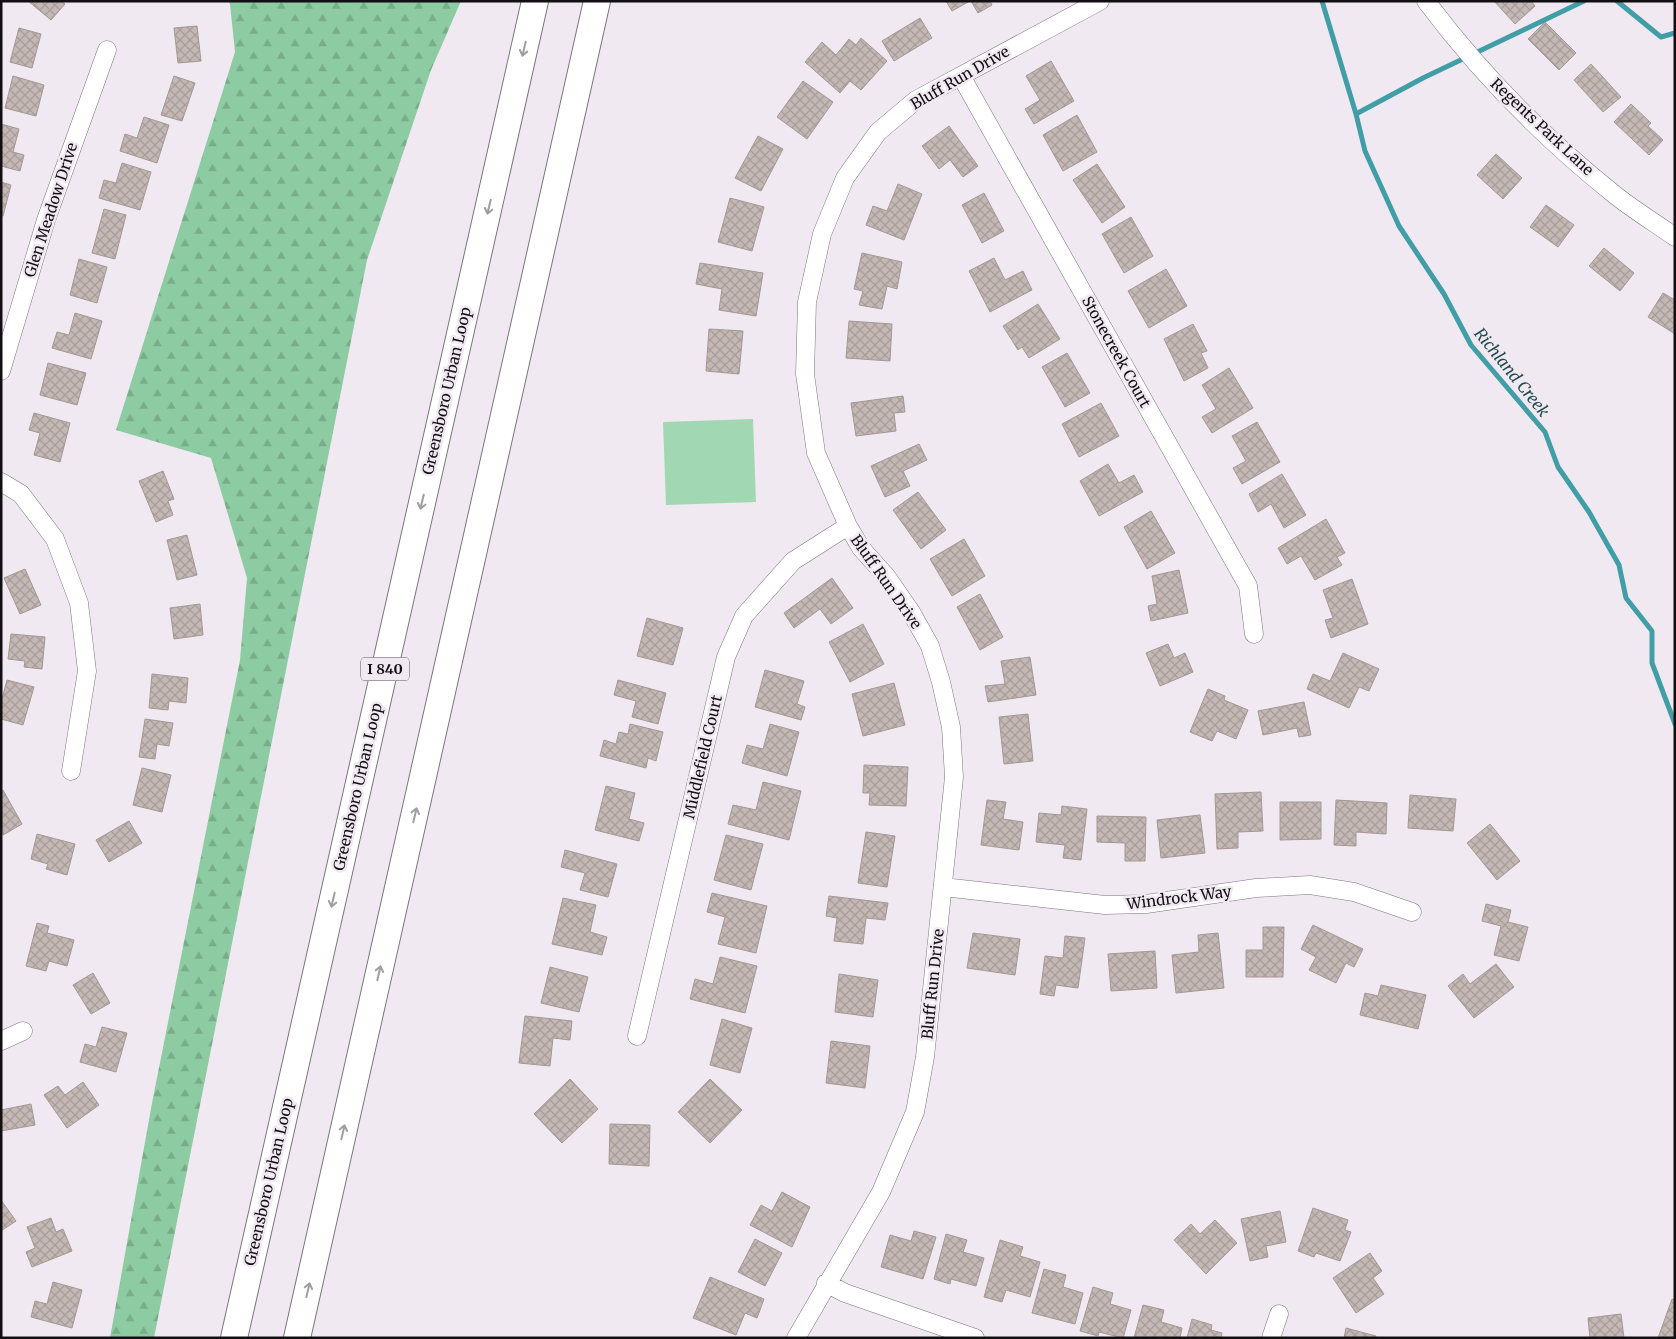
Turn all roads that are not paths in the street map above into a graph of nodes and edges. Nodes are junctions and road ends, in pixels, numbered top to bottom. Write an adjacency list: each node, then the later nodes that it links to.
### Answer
1 (535, 1): 20 (highway, Greensboro Urban Loop / I 840, one-way to 20)
2 (598, 1): 21 (highway, one-way to 2)
3 (1100, 1): 6 (street, Bluff Run Drive)
4 (1426, 1): 7 (street, Regents Park Lane)
5 (107, 50): 8 (street, Glen Meadow Drive)
6 (961, 76): 10 (street, Bluff Run Drive); 11 (street, Stonecreek Court)
7 (1675, 237)
8 (1, 371)
9 (1, 482): 12 (street)
10 (848, 526): 13 (street, Bluff Run Drive); 16 (street, Middlefield Court)
11 (1254, 634)
12 (71, 771)
13 (943, 887): 14 (street, Windrock Way); 18 (street, Bluff Run Drive)
14 (1412, 912)
15 (23, 1031): 17 (street)
16 (637, 1036)
17 (1, 1041)
18 (826, 1283): 22 (street, Bluff Run Drive); 23 (street)
19 (1279, 1314): 24 (street)
20 (234, 1338)
21 (297, 1338)
22 (796, 1338)
23 (976, 1338)
24 (1271, 1338)

